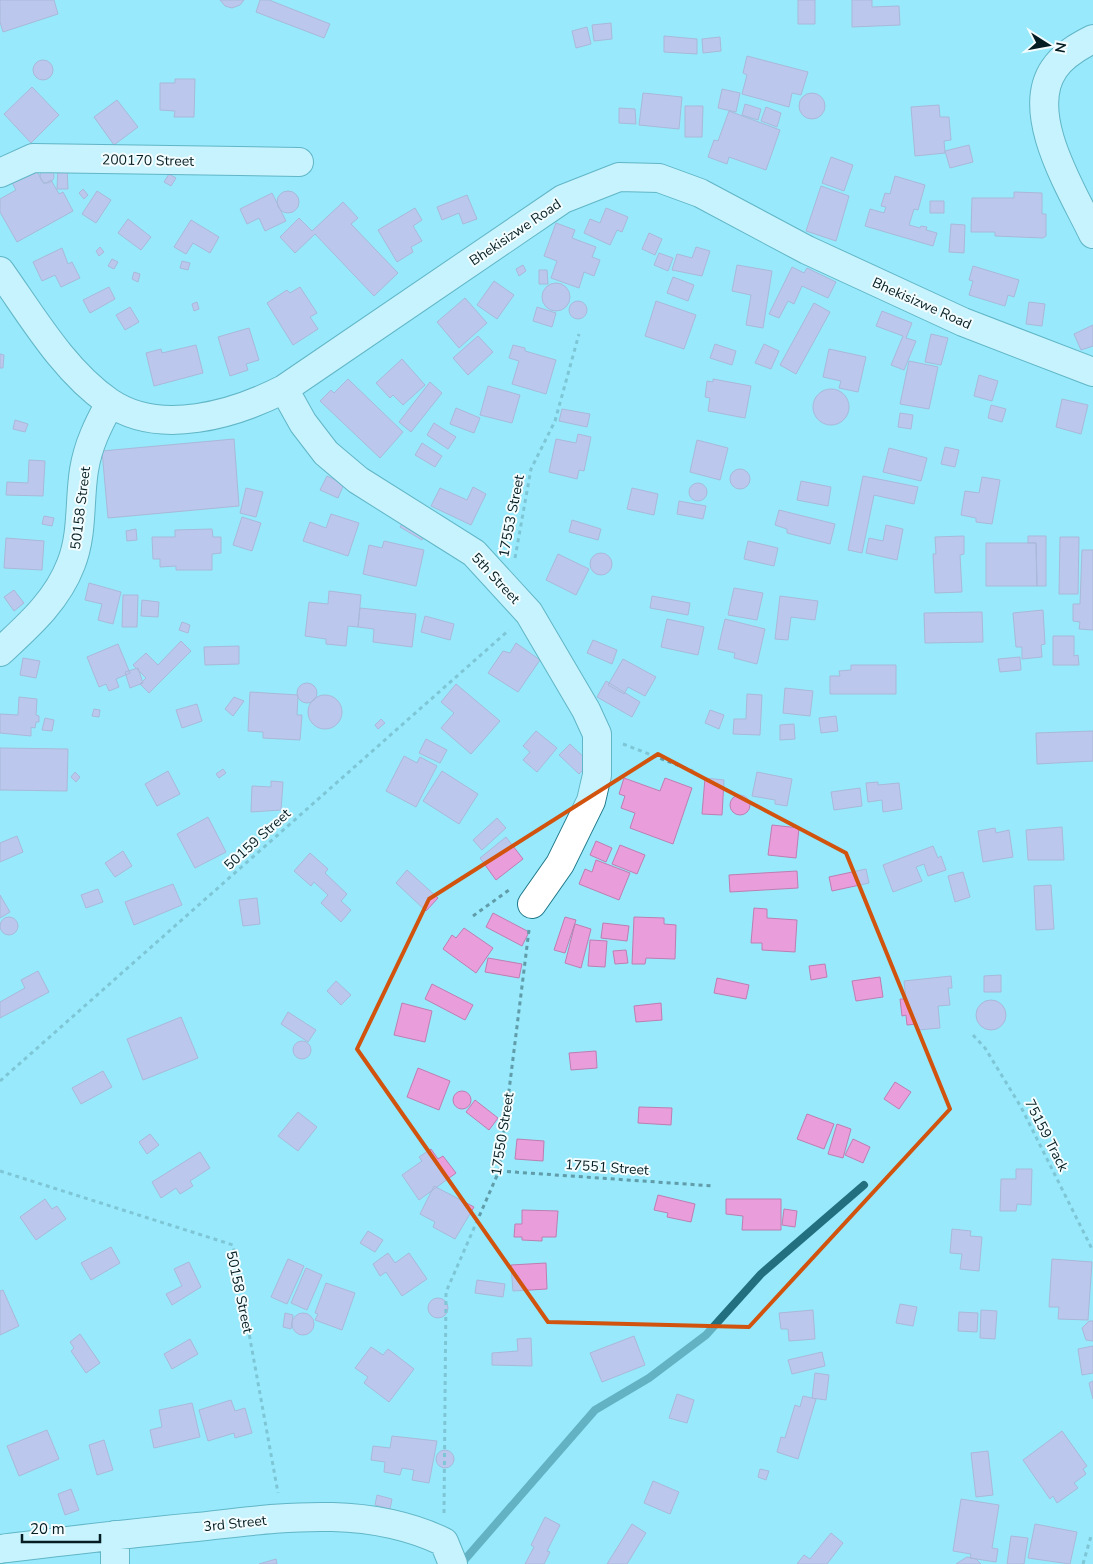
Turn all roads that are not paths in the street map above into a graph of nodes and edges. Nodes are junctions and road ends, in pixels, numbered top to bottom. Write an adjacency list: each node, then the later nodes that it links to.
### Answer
1 (1093, 39): 4 (street)
2 (299, 162): 3 (street, 200170 Street)
3 (0, 173)
4 (1093, 234)
5 (0, 271): 8 (street, Bhekisizwe Road)
6 (1093, 372): 7 (street, Bhekisizwe Road)
7 (284, 389): 8 (street, Bhekisizwe Road); 10 (street, 5th Street)
8 (110, 403): 9 (street, 50158 Street)
9 (0, 652)
10 (532, 904)
11 (115, 1535): 12 (street, 3rd Street); 13 (street, 3rd Street); 14 (street)
12 (0, 1549)
13 (448, 1553)
14 (115, 1564)

